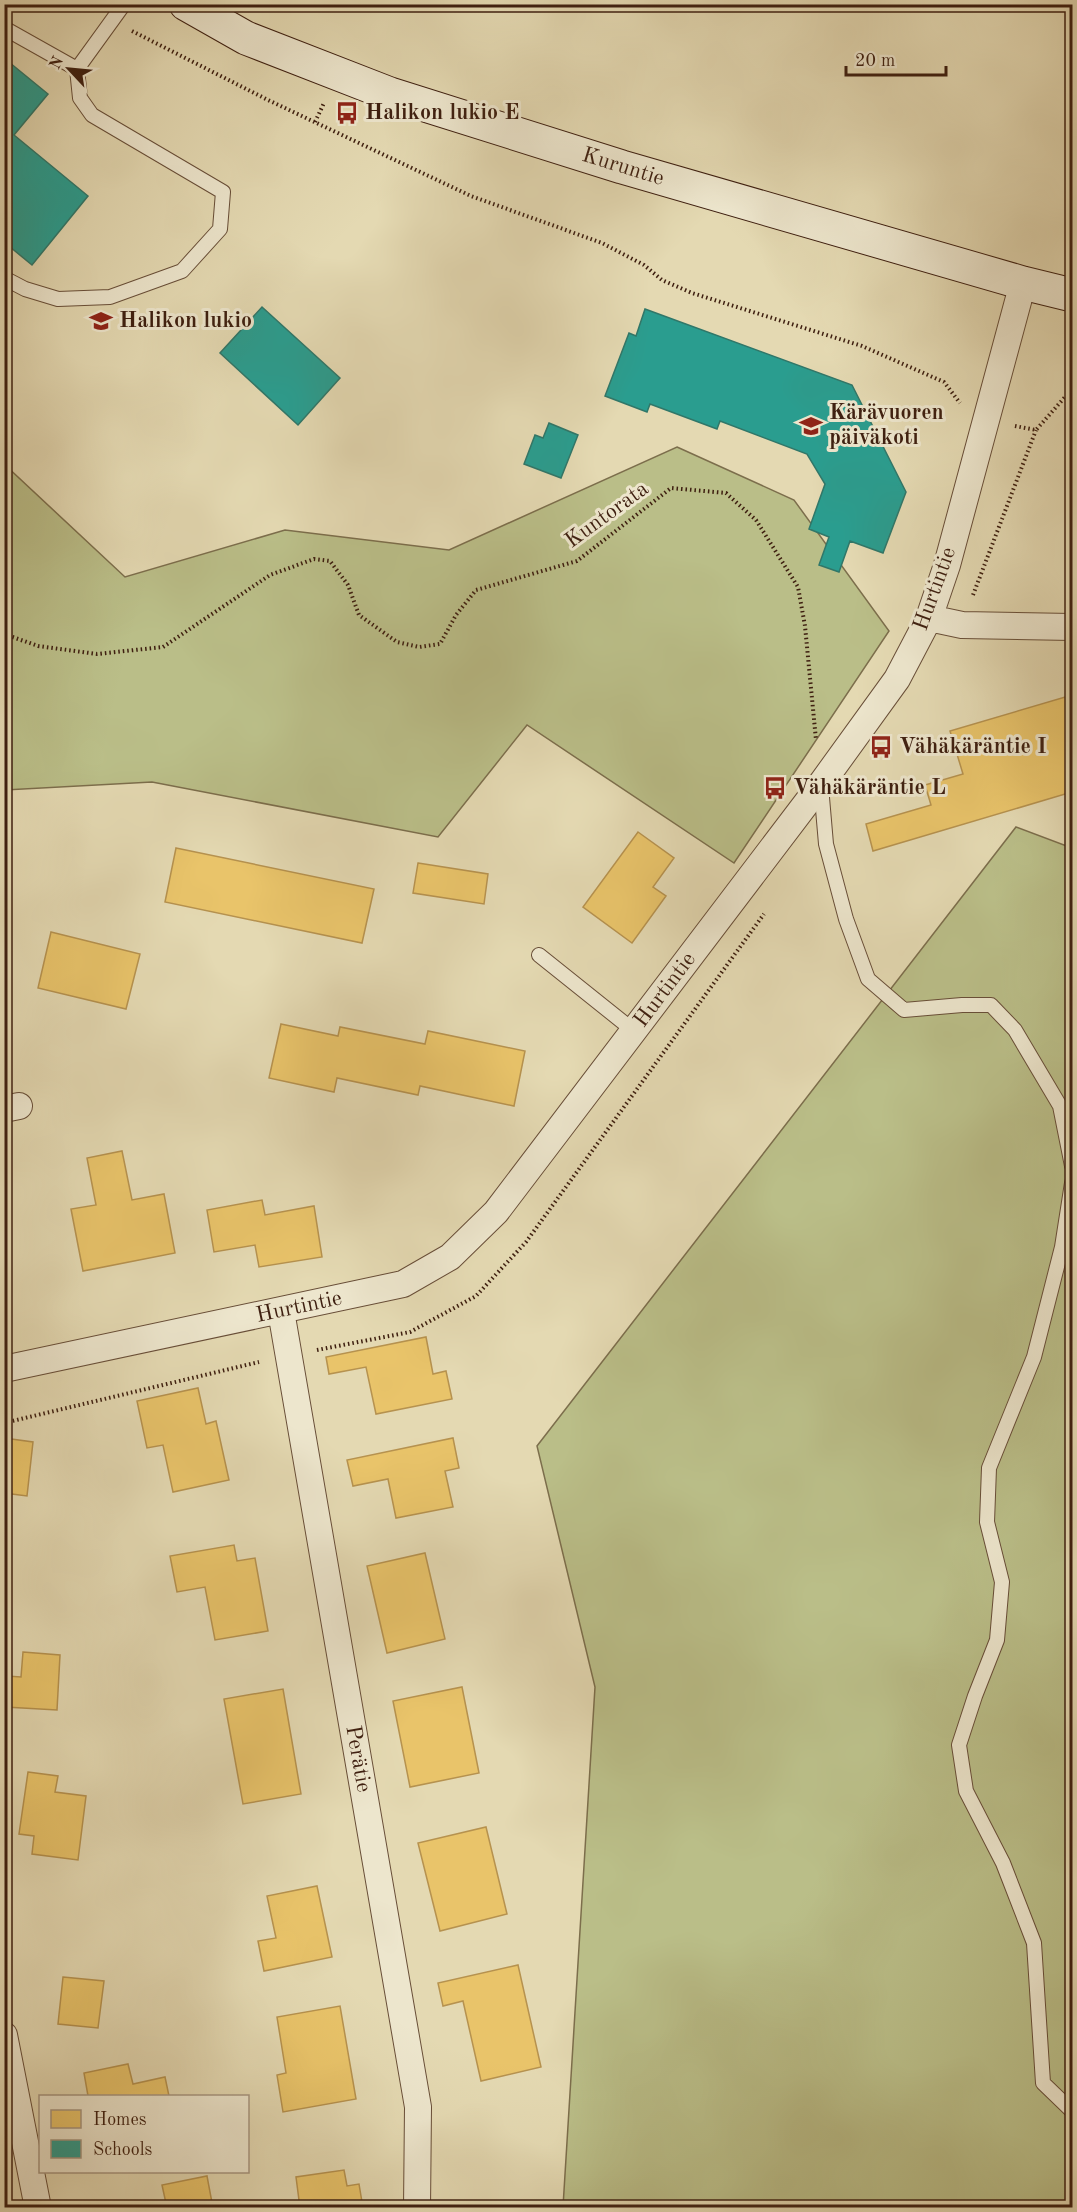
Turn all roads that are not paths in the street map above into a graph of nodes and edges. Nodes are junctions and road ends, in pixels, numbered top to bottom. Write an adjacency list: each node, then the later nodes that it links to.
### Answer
1 (124, 4): 4 (lane)
2 (186, 4): 6 (street, Kuruntie)
3 (4, 28): 4 (lane)
4 (77, 69): 5 (lane)
5 (4, 278)
6 (1023, 283): 7 (street, Kuruntie); 8 (street, Hurtintie)
7 (1072, 295)
8 (929, 618): 9 (street); 10 (street, Hurtintie)
9 (1072, 627)
10 (820, 784): 12 (street, Hurtintie); 13 (lane)
11 (539, 955): 12 (lane)
12 (634, 1031): 15 (street, Hurtintie)
13 (1072, 1166)
14 (1072, 1183): 18 (lane)
15 (280, 1311): 16 (street, Hurtintie); 20 (street, Perätie)
16 (4, 1369)
17 (4, 2035): 19 (street)
18 (1072, 2111)
19 (38, 2208)
20 (417, 2208)

